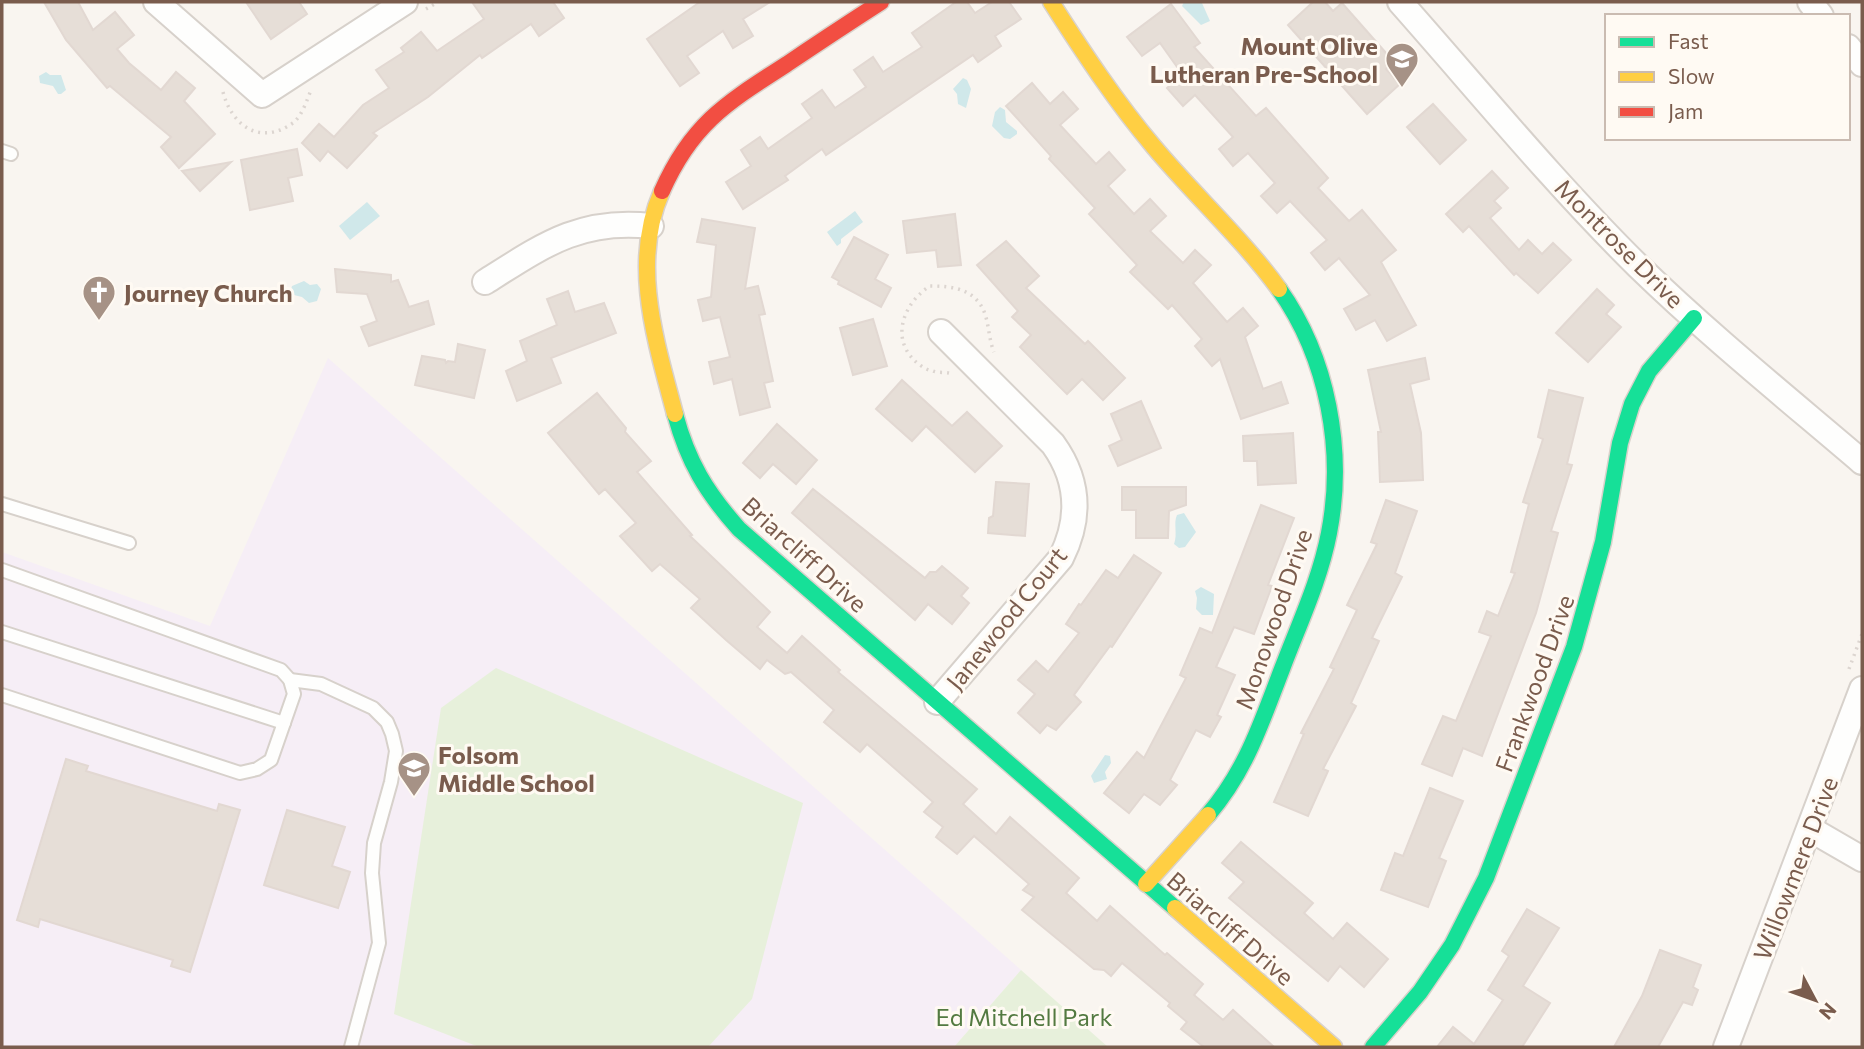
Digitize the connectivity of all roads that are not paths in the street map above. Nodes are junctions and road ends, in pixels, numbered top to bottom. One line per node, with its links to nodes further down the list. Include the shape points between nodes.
1 (156, 2): 2 (street, via 262,95)
2 (405, 2)
3 (881, 2): 8 (street, Briarcliff Drive, via 709,119 673,167)
4 (1051, 2): 24 (street, Monowood Drive, via 1110,90 1283,296 1319,370 1333,434 1334,500 1326,544 1251,749 1232,784)
5 (1400, 2): 10 (street, Montrose Drive, via 1581,207)
6 (1850, 49): 7 (street)
7 (1862, 64)
8 (651, 226): 9 (street, via 597,227 563,236); 20 (street, Briarcliff Drive, via 648,298 678,429 698,475 739,529)
9 (485, 282)
10 (1694, 318): 12 (street, Montrose Drive); 27 (street, Frankwood Drive, via 1649,372 1632,404 1620,443 1603,542 1574,647 1486,878 1452,945)
11 (941, 332): 20 (street, Janewood Court, via 1062,456 1073,484 1075,515 1068,544 1056,564)
12 (1862, 462)
13 (2, 504): 14 (lane)
14 (129, 543)
15 (2, 570): 17 (lane, via 281,670)
16 (2, 632): 21 (lane)
17 (290, 680): 21 (lane, via 294,694); 25 (lane, via 321,684 373,708 387,722 396,751 374,844 373,896 379,943)
18 (1862, 689): 22 (street, Willowmere Drive)
19 (2, 695): 21 (lane, via 240,773 271,760)
20 (937, 702): 24 (street, Briarcliff Drive)
21 (284, 723)
22 (1810, 829): 23 (street); 28 (street, Willowmere Drive)
23 (1862, 859)
24 (1146, 884): 26 (street, Briarcliff Drive)
25 (351, 1047)
26 (1334, 1047)
27 (1373, 1047)
28 (1726, 1047)

